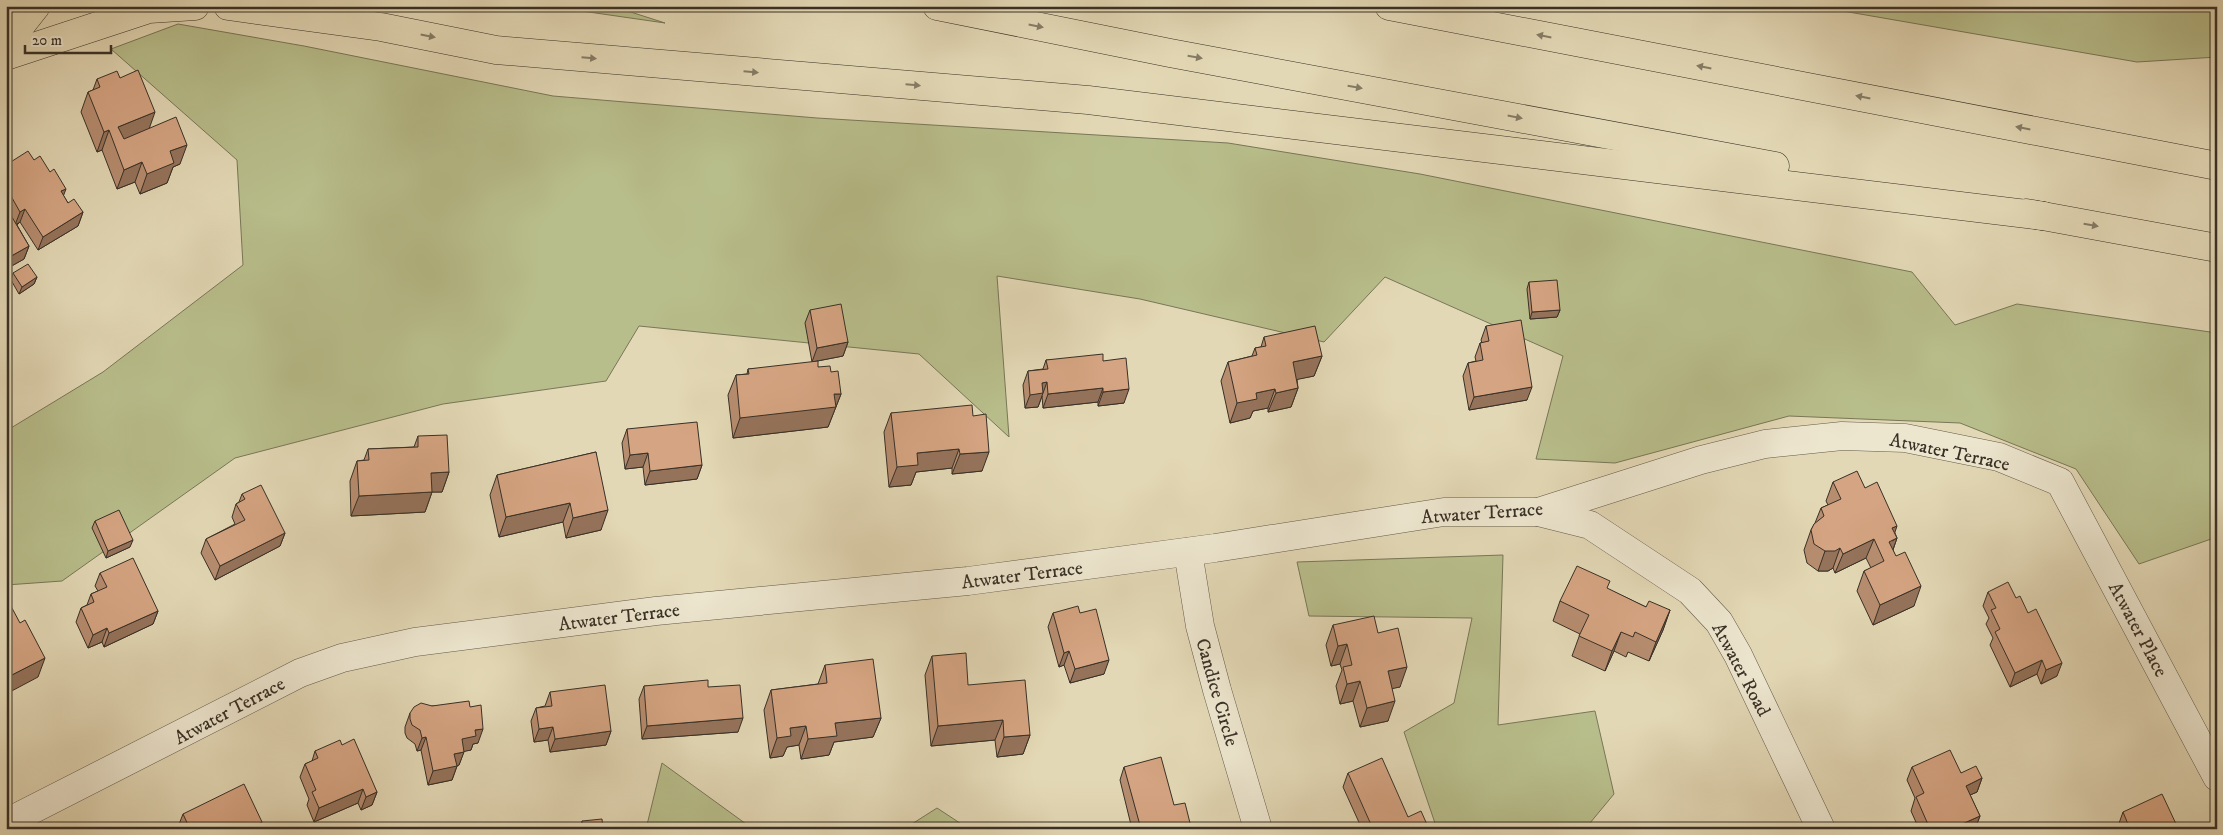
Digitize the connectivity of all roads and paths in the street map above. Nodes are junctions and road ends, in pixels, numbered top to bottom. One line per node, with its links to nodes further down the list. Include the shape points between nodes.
1 (36, 6): 8 (main road)
2 (195, 6): 9 (main road, via 149,9)
3 (228, 6): 7 (main road)
4 (321, 6): 7 (main road)
5 (937, 6): 13 (main road, one-way to 13, via 1180,55)
6 (1389, 6): 10 (main road, one-way to 6)
7 (381, 27): 13 (main road, one-way to 13, via 496,50 1088,100)
8 (6, 44)
9 (6, 56)
10 (2071, 137): 11 (main road); 12 (main road)
11 (2217, 158)
12 (2217, 166)
13 (2043, 216): 14 (main road, one-way to 14)
14 (2217, 248)
15 (2060, 482): 16 (street, Atwater Terrace, via 1989,455 1905,438 1842,436 1766,444 1700,460); 18 (street, Atwater Place)
16 (1538, 512): 17 (street, Atwater Terrace, via 1444,512); 21 (street, Atwater Road, via 1590,525 1690,591 1719,622)
17 (1188, 552): 19 (street, Atwater Terrace, via 968,581 656,611 415,642 342,658 300,673); 20 (street, Candice Circle, via 1200,626)
18 (2217, 777)
19 (6, 824)
20 (1258, 829)
21 (1821, 829)

